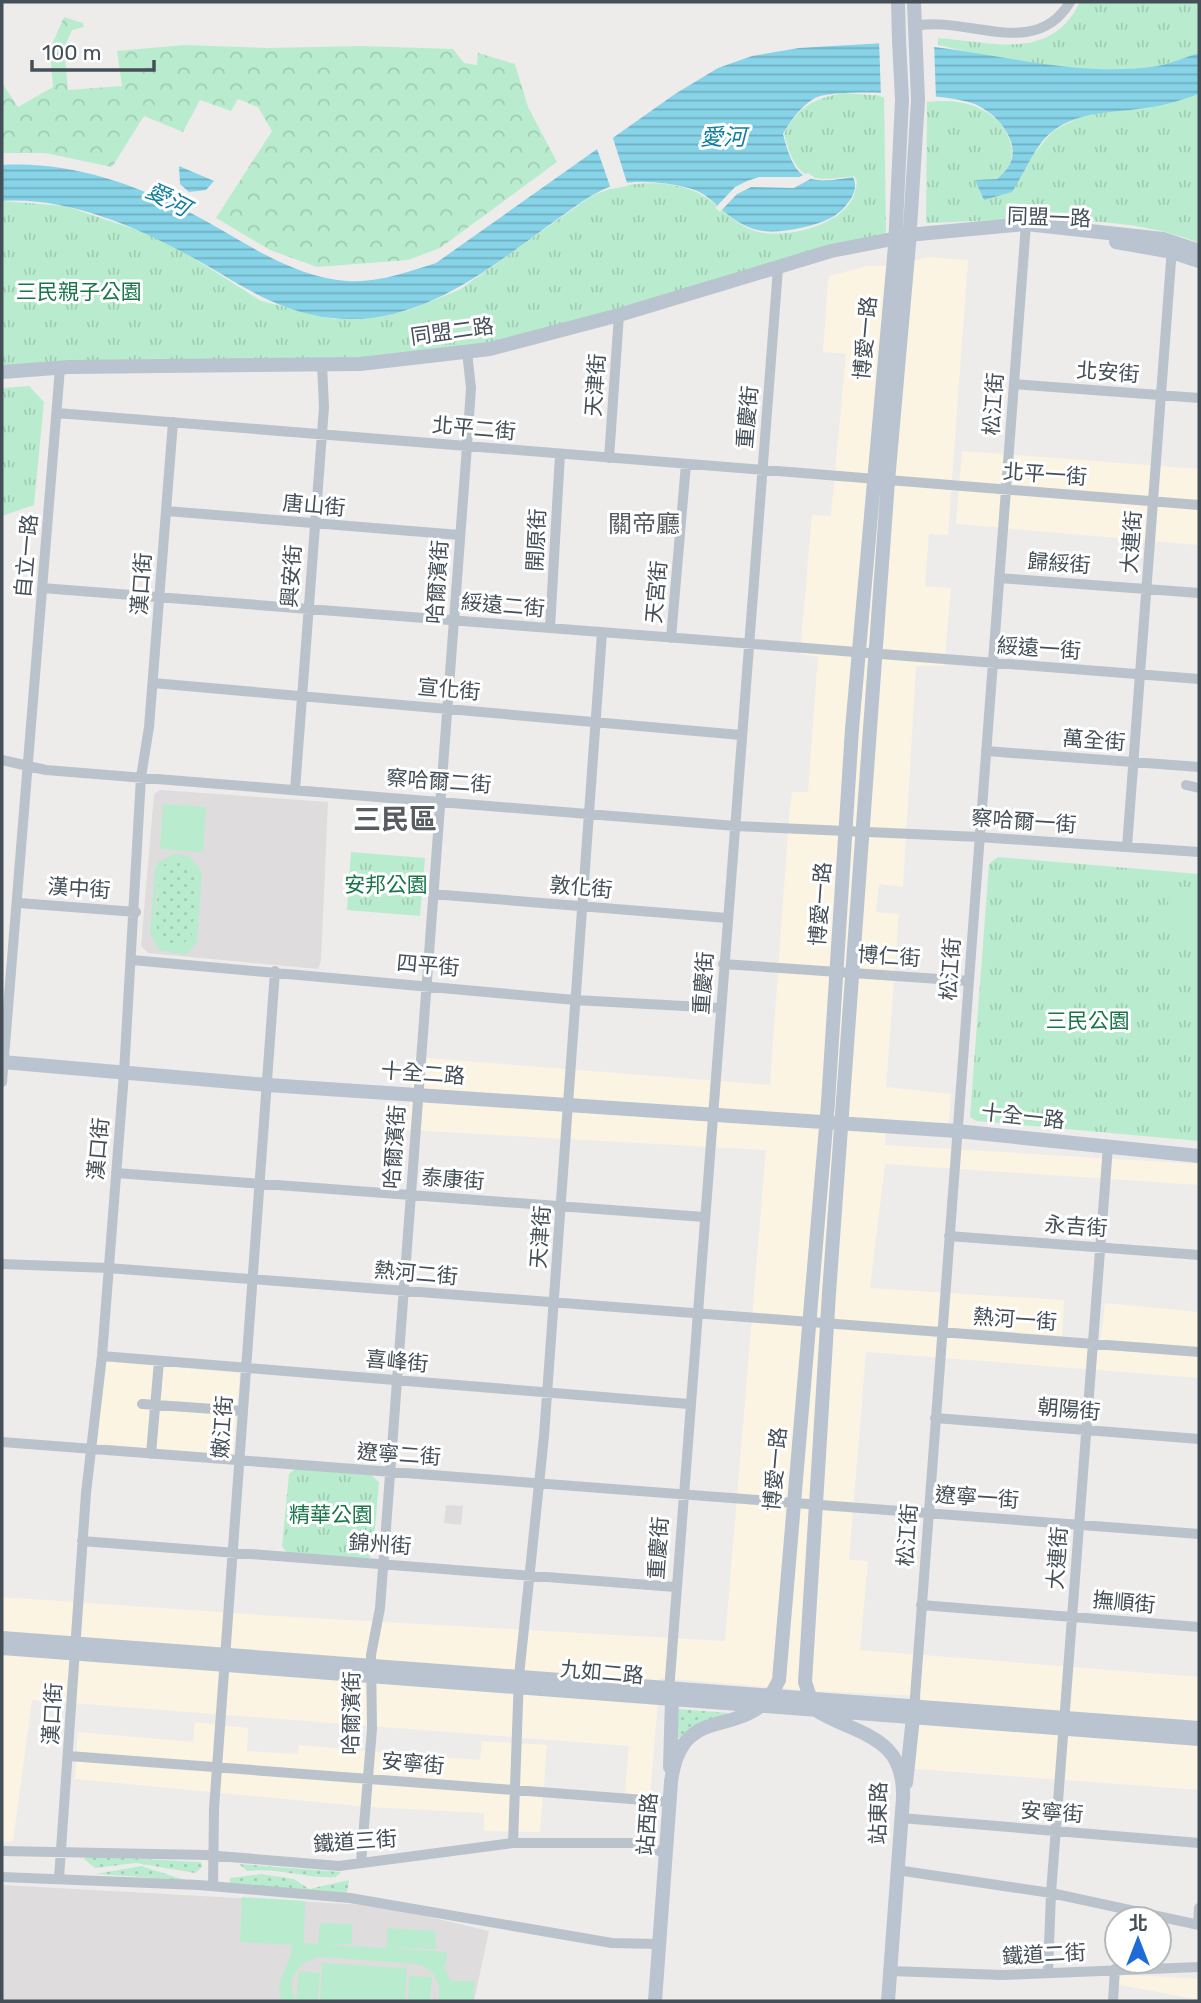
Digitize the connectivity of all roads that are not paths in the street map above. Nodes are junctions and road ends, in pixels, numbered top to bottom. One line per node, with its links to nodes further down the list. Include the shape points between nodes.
1 (898, 2): 6 (main road, 博愛一路, bridge)
2 (914, 2): 4 (main road)
3 (1070, 2): 4 (street, via 1051,24 1031,33 933,23)
4 (915, 33): 6 (main road, 博愛一路, via 918,100)
5 (1026, 229): 6 (main road, 同盟一路); 7 (main road, 同盟一路); 17 (street, 松江街)
6 (902, 240): 10 (main road, 同盟二路, via 831,251); 28 (main road, 博愛一路)
7 (1172, 246): 8 (main road, 同盟一路); 9 (main road, 同盟一路); 18 (street, 大連街)
8 (1199, 251)
9 (1199, 261)
10 (778, 273): 11 (main road, 同盟二路); 27 (street, 重慶街)
11 (619, 319): 12 (main road, 同盟二路); 25 (street, 天津街)
12 (468, 356): 13 (main road, 同盟二路); 23 (street, 哈爾濱街)
13 (322, 369): 15 (main road, 同盟二路); 22 (street, 興安街)
14 (2, 372): 15 (main road, 同盟二路)
15 (60, 372): 16 (main road, 同盟二路); 20 (street, 自立一路)
16 (2, 381)
17 (1014, 384): 18 (street, 北安街); 29 (street, 松江街)
18 (1161, 395): 19 (street, 北安街); 30 (street, 大連街)
19 (1199, 398)
20 (57, 413): 21 (street, 北平二街); 36 (street, 自立一路)
21 (173, 422): 22 (street, 北平二街); 32 (street, 漢口街)
22 (321, 434): 23 (street, 北平二街); 33 (street, 興安街)
23 (467, 446): 24 (street, 北平二街); 34 (street, 哈爾濱街)
24 (560, 454): 25 (street, 北平二街); 42 (street, 開原街)
25 (609, 458): 26 (street, 北平二街)
26 (686, 464): 27 (street, 北平二街); 44 (street, 天宮街)
27 (762, 471): 28 (street, 北平二街); 45 (street, 重慶街)
28 (881, 480): 29 (street, 北平一街); 46 (main road, 博愛一路); 47 (main road, 博愛一路)
29 (1006, 490): 30 (street, 北平一街); 35 (street, 松江街)
30 (1153, 501): 31 (street, 北平一街); 37 (street, 大連街)
31 (1199, 505)
32 (166, 511): 33 (street, 唐山街); 39 (street, 漢口街)
33 (314, 525): 34 (street, 唐山街); 40 (street, 興安街)
34 (460, 535): 41 (street, 哈爾濱街)
35 (999, 578): 37 (street, 歸綏街); 48 (street, 松江街)
36 (42, 588): 39 (street, 綏遠二街); 60 (street, 自立一路)
37 (1146, 589): 38 (street, 歸綏街); 49 (street, 大連街)
38 (1199, 593)
39 (159, 597): 40 (street, 綏遠二街); 51 (street, 漢口街)
40 (308, 609): 41 (street, 綏遠二街); 52 (street, 興安街)
41 (453, 621): 42 (street, 綏遠二街); 53 (street, 哈爾濱街)
42 (550, 628): 43 (street, 綏遠二街)
43 (602, 633): 44 (street, 綏遠二街); 54 (street, 天津街)
44 (671, 638): 45 (street, 綏遠二街)
45 (748, 645): 46 (street, 綏遠二街); 55 (street, 重慶街)
46 (859, 653): 47 (street, 綏遠二街); 68 (main road, 博愛一路)
47 (876, 655): 48 (street, 綏遠一街); 69 (main road, 博愛一路)
48 (993, 663): 49 (street, 綏遠一街); 56 (street, 松江街)
49 (1140, 674): 50 (street, 綏遠一街); 58 (street, 大連街)
50 (1199, 679)
51 (153, 683): 52 (street, 宣化街); 61 (street, 漢口街)
52 (301, 696): 53 (street, 宣化街); 64 (street, 興安街)
53 (446, 708): 54 (street, 宣化街); 65 (street, 哈爾濱街)
54 (596, 722): 55 (street, 宣化街); 66 (street, 天津街)
55 (741, 735): 67 (street, 重慶街)
56 (986, 751): 58 (street, 萬全街); 70 (street, 松江街)
57 (2, 760): 60 (street, 察哈爾二街)
58 (1133, 762): 59 (street, 萬全街); 71 (street, 大連街)
59 (1199, 767)
60 (29, 768): 61 (street, 察哈爾二街); 74 (street, 自立一路)
61 (141, 777): 64 (street, 察哈爾二街); 76 (street, 漢口街)
62 (1186, 785): 63 (street)
63 (1199, 788)
64 (295, 790): 65 (street, 察哈爾二街)
65 (438, 800): 66 (street, 察哈爾二街); 73 (street, 哈爾濱街)
66 (587, 812): 67 (street, 察哈爾二街); 75 (street, 天津街)
67 (736, 826): 68 (street, 察哈爾二街); 77 (street, 重慶街)
68 (846, 832): 69 (street, 察哈爾一街); 81 (main road, 博愛一路)
69 (863, 833): 70 (street, 察哈爾一街); 82 (main road, 博愛一路)
70 (979, 837): 71 (street, 察哈爾一街); 83 (street, 松江街)
71 (1127, 847): 72 (street, 察哈爾一街)
72 (1199, 852)
73 (432, 894): 75 (street, 敦化街); 84 (street, 哈爾濱街)
74 (19, 903): 76 (street, 漢中街); 87 (street, 自立一路)
75 (581, 906): 77 (street, 敦化街); 85 (street, 天津街)
76 (135, 912): 78 (street, 漢口街)
77 (727, 918): 79 (street, 重慶街)
78 (132, 960): 80 (street, 四平街); 88 (street, 漢口街)
79 (723, 964): 81 (street, 博仁街); 86 (street, 重慶街)
80 (275, 971): 84 (street, 四平街); 90 (street, 嫩江街)
81 (837, 972): 82 (street, 博仁街); 94 (main road, 博愛一路)
82 (855, 973): 83 (street, 博仁街); 95 (main road, 博愛一路)
83 (968, 981): 96 (street, 松江街)
84 (425, 984): 85 (street, 四平街); 91 (street, 哈爾濱街)
85 (575, 1000): 86 (street, 四平街); 92 (street, 天津街)
86 (720, 1009): 93 (street, 重慶街)
87 (3, 1062): 88 (main road, 十全二路); 89 (street, 自立一路)
88 (124, 1073): 90 (main road, 十全二路); 99 (street, 漢口街)
89 (2, 1082)
90 (268, 1085): 91 (main road, 十全二路); 100 (street, 嫩江街)
91 (417, 1094): 92 (main road, 十全二路); 101 (street, 哈爾濱街)
92 (569, 1105): 93 (main road, 十全二路); 102 (street, 天津街)
93 (711, 1116): 94 (main road, 十全二路); 103 (street, 重慶街)
94 (826, 1122): 95 (main road, 十全二路); 113 (main road, 博愛一路)
95 (841, 1123): 96 (main road, 十全一路); 114 (main road, 博愛一路)
96 (957, 1131): 97 (main road, 十全一路); 104 (street, 松江街)
97 (1108, 1146): 98 (main road, 十全一路); 105 (street, 大連街)
98 (1199, 1156)
99 (116, 1173): 100 (street, 泰康街); 108 (street, 漢口街)
100 (259, 1183): 101 (street, 泰康街); 109 (street, 嫩江街)
101 (410, 1195): 102 (street, 泰康街); 110 (street, 哈爾濱街)
102 (562, 1206): 103 (street, 泰康街); 111 (street, 天津街)
103 (704, 1217): 112 (street, 重慶街)
104 (949, 1236): 105 (street, 永吉街); 115 (street, 松江街)
105 (1100, 1247): 106 (street, 永吉街); 116 (street, 大連街)
106 (1199, 1255)
107 (2, 1264): 108 (street, 熱河二街)
108 (108, 1268): 109 (street, 熱河二街); 118 (street, 漢口街)
109 (252, 1279): 110 (street, 熱河二街); 120 (street, 嫩江街)
110 (403, 1291): 111 (street, 熱河二街); 121 (street, 哈爾濱街)
111 (554, 1303): 112 (street, 熱河二街); 122 (street, 天津街)
112 (696, 1314): 113 (street, 熱河二街); 124 (street, 重慶街)
113 (807, 1322): 114 (street, 熱河二街); 137 (main road, 博愛一路)
114 (828, 1324): 115 (street, 熱河一街); 138 (main road, 博愛一路)
115 (942, 1332): 116 (street, 熱河一街); 127 (street, 松江街)
116 (1093, 1344): 117 (street, 熱河一街); 128 (street, 大連街)
117 (1199, 1352)
118 (102, 1356): 119 (street, 喜峰街); 131 (street, 漢口街)
119 (159, 1361): 120 (street, 喜峰街); 125 (street)
120 (246, 1368): 121 (street, 喜峰街); 126 (street, 嫩江街)
121 (397, 1380): 122 (street, 喜峰街); 134 (street, 哈爾濱街)
122 (547, 1393): 124 (street, 喜峰街); 135 (street, 天津街)
123 (142, 1404): 125 (street)
124 (689, 1404): 136 (street, 重慶街)
125 (155, 1405): 126 (street); 132 (street)
126 (243, 1412): 133 (street, 嫩江街)
127 (935, 1418): 128 (street, 朝陽街); 139 (street, 松江街)
128 (1086, 1430): 129 (street, 朝陽街); 140 (street, 大連街)
129 (1199, 1439)
130 (2, 1442): 131 (street, 遼寧二街)
131 (91, 1449): 132 (street, 遼寧二街); 142 (street, 漢口街)
132 (151, 1454): 133 (street, 遼寧二街)
133 (239, 1461): 134 (street, 遼寧二街); 143 (street, 嫩江街)
134 (390, 1473): 135 (street, 遼寧二街); 144 (street, 哈爾濱街)
135 (537, 1484): 136 (street, 遼寧二街); 145 (street, 天津街)
136 (682, 1496): 137 (street, 遼寧二街); 146 (street, 重慶街)
137 (793, 1505): 138 (street, 遼寧一街); 157 (main road, 博愛一路, via 779,1680)
138 (818, 1505): 139 (street, 遼寧一街); 158 (main road, 博愛一路, via 806,1676)
139 (928, 1513): 140 (street, 遼寧一街); 147 (street, 松江街)
140 (1079, 1524): 141 (street, 遼寧一街); 148 (street, 大連街)
141 (1199, 1534)
142 (82, 1541): 143 (street, 錦州街); 152 (street, 漢口街)
143 (233, 1552): 144 (street, 錦州街); 153 (street, 嫩江街)
144 (384, 1564): 145 (street, 錦州街); 154 (street, 哈爾濱街)
145 (528, 1577): 146 (street, 錦州街); 155 (street, 天津街)
146 (675, 1587): 156 (street, 重慶街)
147 (921, 1605): 148 (street, 撫順街); 159 (street, 松江街)
148 (1072, 1617): 149 (street, 撫順街); 160 (street, 大連街)
149 (1199, 1627)
150 (2, 1638): 152 (main road, 九如二路)
151 (2, 1648): 152 (main road, 九如二路)
152 (75, 1648): 153 (main road, 九如二路); 163 (street, 漢口街)
153 (225, 1660): 154 (main road, 九如二路); 164 (street, 嫩江街)
154 (370, 1671): 155 (main road, 九如二路); 165 (street, 哈爾濱街)
155 (519, 1681): 156 (main road, 九如二路); 167 (street, 天津街)
156 (670, 1693): 157 (main road, 九如二路); 166 (main road)
157 (768, 1701): 158 (main road, 九如二路); 166 (main road, 站西路, via 748,1717 696,1732 677,1757)
158 (811, 1704): 159 (main road, 九如二路); 168 (main road, 站東路, via 841,1725 886,1746 898,1765)
159 (913, 1712): 160 (main road, 九如二路); 168 (main road)
160 (1064, 1723): 161 (main road, 九如二路); 162 (main road, 九如二路); 171 (street, 大連街)
161 (1199, 1728)
162 (1199, 1739)
163 (69, 1756): 164 (street, 安寧街); 175 (street, 漢口街)
164 (217, 1767): 165 (street, 安寧街); 177 (street, 嫩江街)
165 (368, 1779): 167 (street, 安寧街); 178 (street, 哈爾濱街)
166 (671, 1782): 169 (main road, 站西路)
167 (517, 1791): 169 (street, 安寧街); 172 (street, 天津街)
168 (903, 1798): 170 (main road, 站東路)
169 (670, 1802): 176 (main road, 站西路)
170 (901, 1818): 171 (street, 安寧街); 179 (main road, 站東路)
171 (1055, 1832): 173 (street, 安寧街); 183 (street, 大連街)
172 (513, 1843): 176 (street, 鐵道三街, via 640,1843); 178 (street, 鐵道三街)
173 (1199, 1843)
174 (2, 1851): 175 (street, 鐵道三街)
175 (60, 1852): 177 (street, 鐵道三街); 181 (street, 漢口街)
176 (666, 1854): 186 (main road, 站西路)
177 (214, 1856): 178 (street, 鐵道三街, via 339,1866); 182 (street, 嫩江街)
178 (361, 1862)
179 (897, 1870): 183 (street); 189 (main road, 站東路)
180 (2, 1877): 181 (street)
181 (59, 1878): 182 (street)
182 (213, 1886): 186 (street, via 381,1901 612,1943)
183 (1051, 1893): 185 (street); 191 (street, 大連街)
184 (1199, 1908): 185 (street)
185 (1198, 1925)
186 (659, 1944): 193 (main road, 站西路)
187 (1199, 1966): 188 (street, 鐵道二街)
188 (1173, 1967)
189 (890, 1970): 191 (street, 鐵道二街, via 980,1976); 194 (main road, 站東路)
190 (1103, 1970): 191 (street, 鐵道二街)
191 (1048, 1973)
192 (1115, 1975): 195 (street)
193 (655, 2001)
194 (888, 2001)
195 (1113, 2001)

